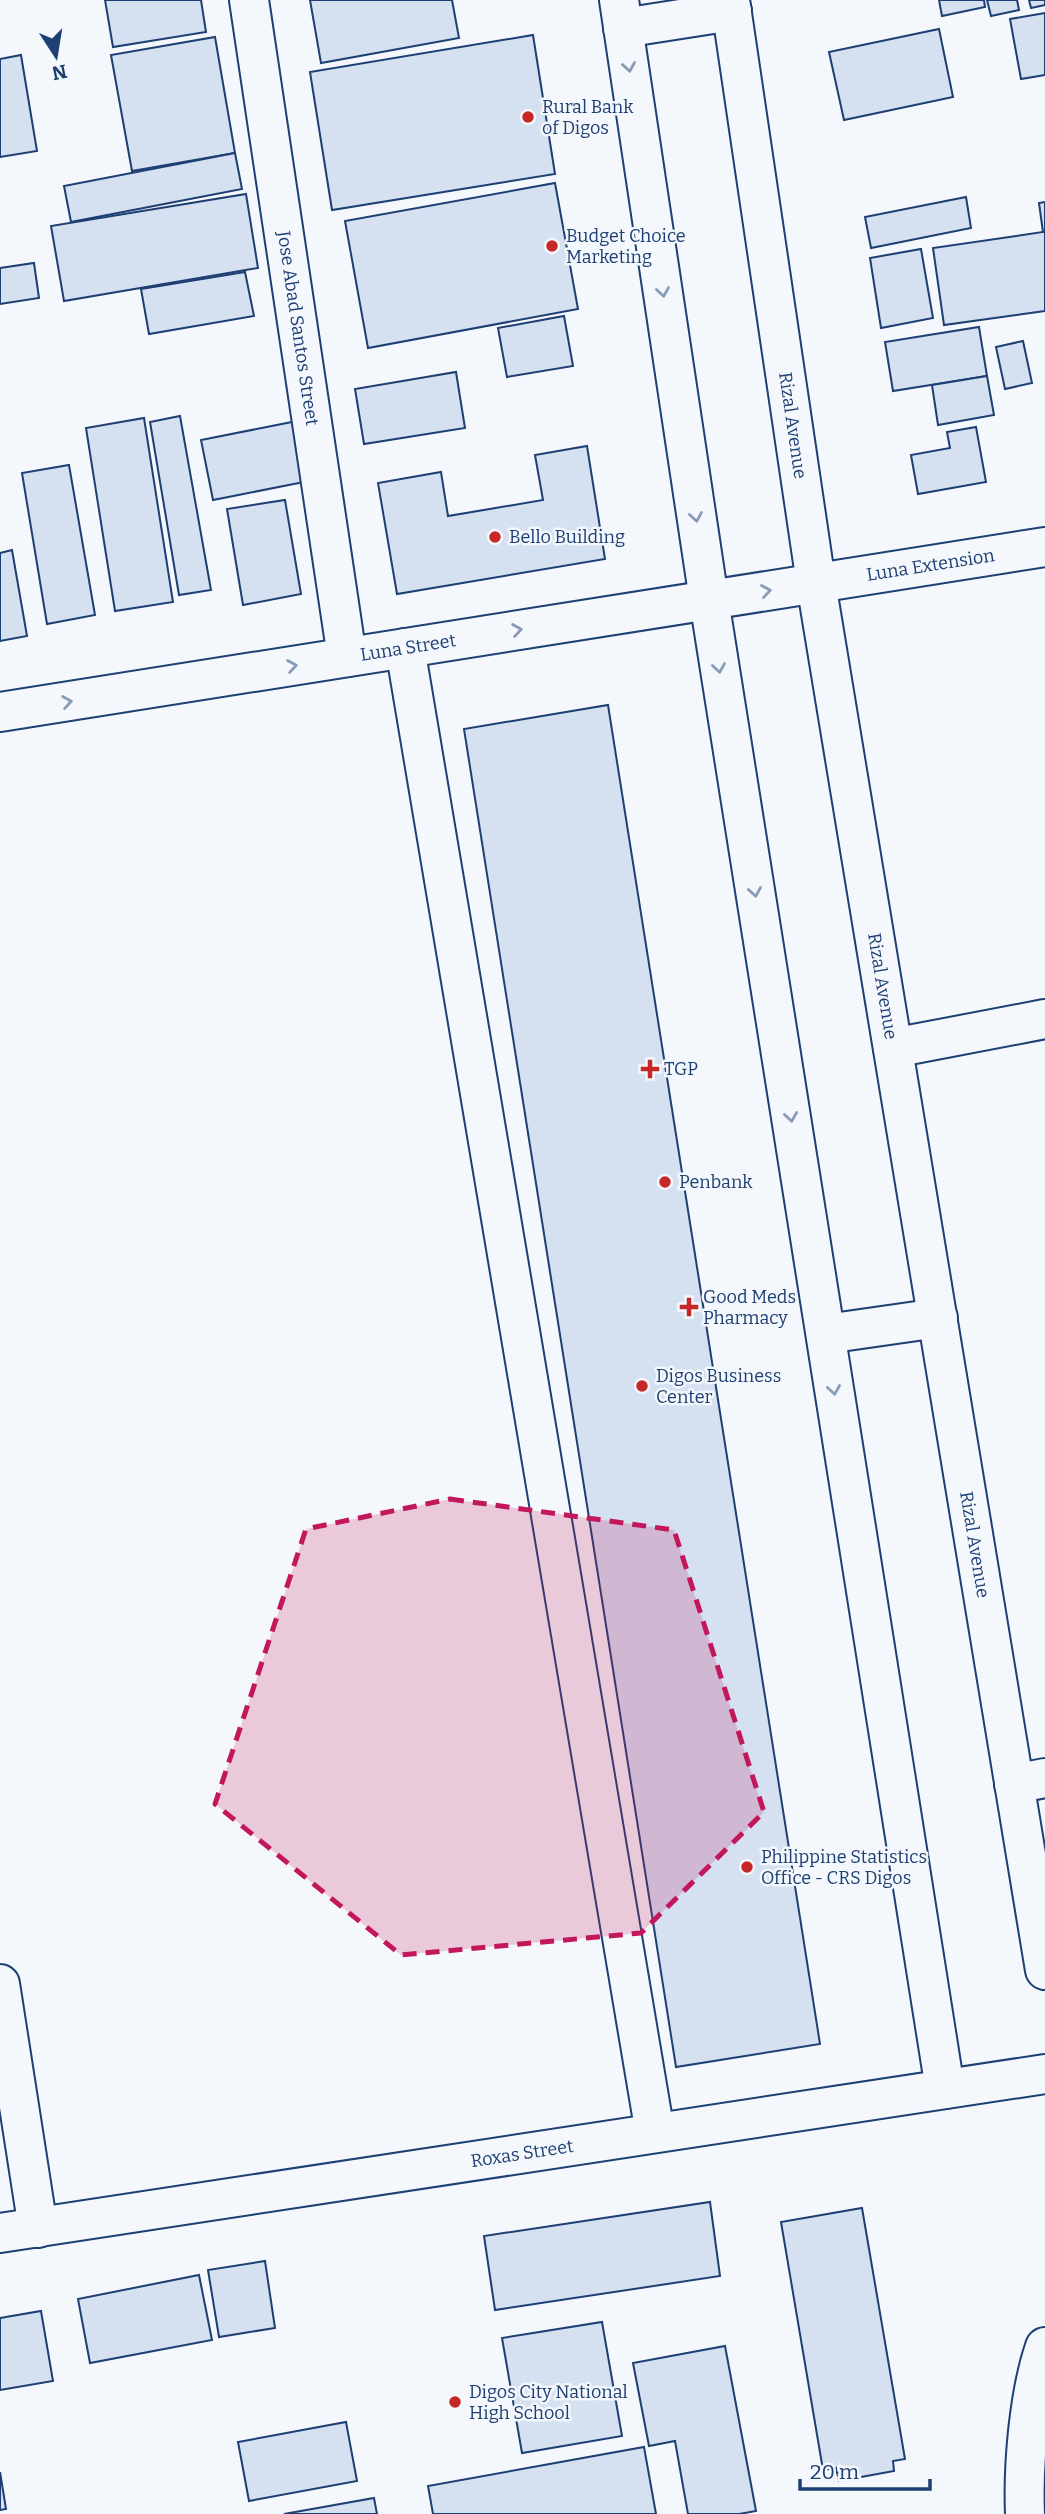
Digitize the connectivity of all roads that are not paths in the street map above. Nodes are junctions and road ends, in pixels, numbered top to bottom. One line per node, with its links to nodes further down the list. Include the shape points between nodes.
1 (249, 0): 8 (street, Jose Abad Santos Street)
2 (731, 6): 3 (street); 5 (street, Rizal Avenue)
3 (621, 14): 6 (street, one-way to 6)
4 (1045, 547): 5 (street, Luna Extension)
5 (816, 583): 6 (street, Luna Street, one-way to 5); 11 (street, Rizal Avenue)
6 (709, 600): 7 (street, Luna Street, one-way to 6); 13 (street, one-way to 13)
7 (405, 648): 8 (street, Luna Street); 20 (street)
8 (347, 657): 9 (street, Luna Street, one-way to 8)
9 (0, 712)
10 (1045, 1019): 11 (street)
11 (893, 1048): 12 (street, Rizal Avenue)
12 (938, 1318): 13 (street); 14 (street, Rizal Avenue)
13 (825, 1334): 19 (street, one-way to 19)
14 (1030, 1781): 15 (street, Rizal Avenue)
15 (1045, 1970)
16 (0, 1984): 17 (street)
17 (3, 2021): 21 (street)
18 (1045, 2074): 19 (street, Roxas Street)
19 (945, 2089): 20 (street, Roxas Street)
20 (655, 2133): 21 (street, Roxas Street)
21 (38, 2228): 22 (street, Roxas Street)
22 (0, 2233)
23 (1045, 2347): 24 (street, via 1030,2420)
24 (1025, 2514)

